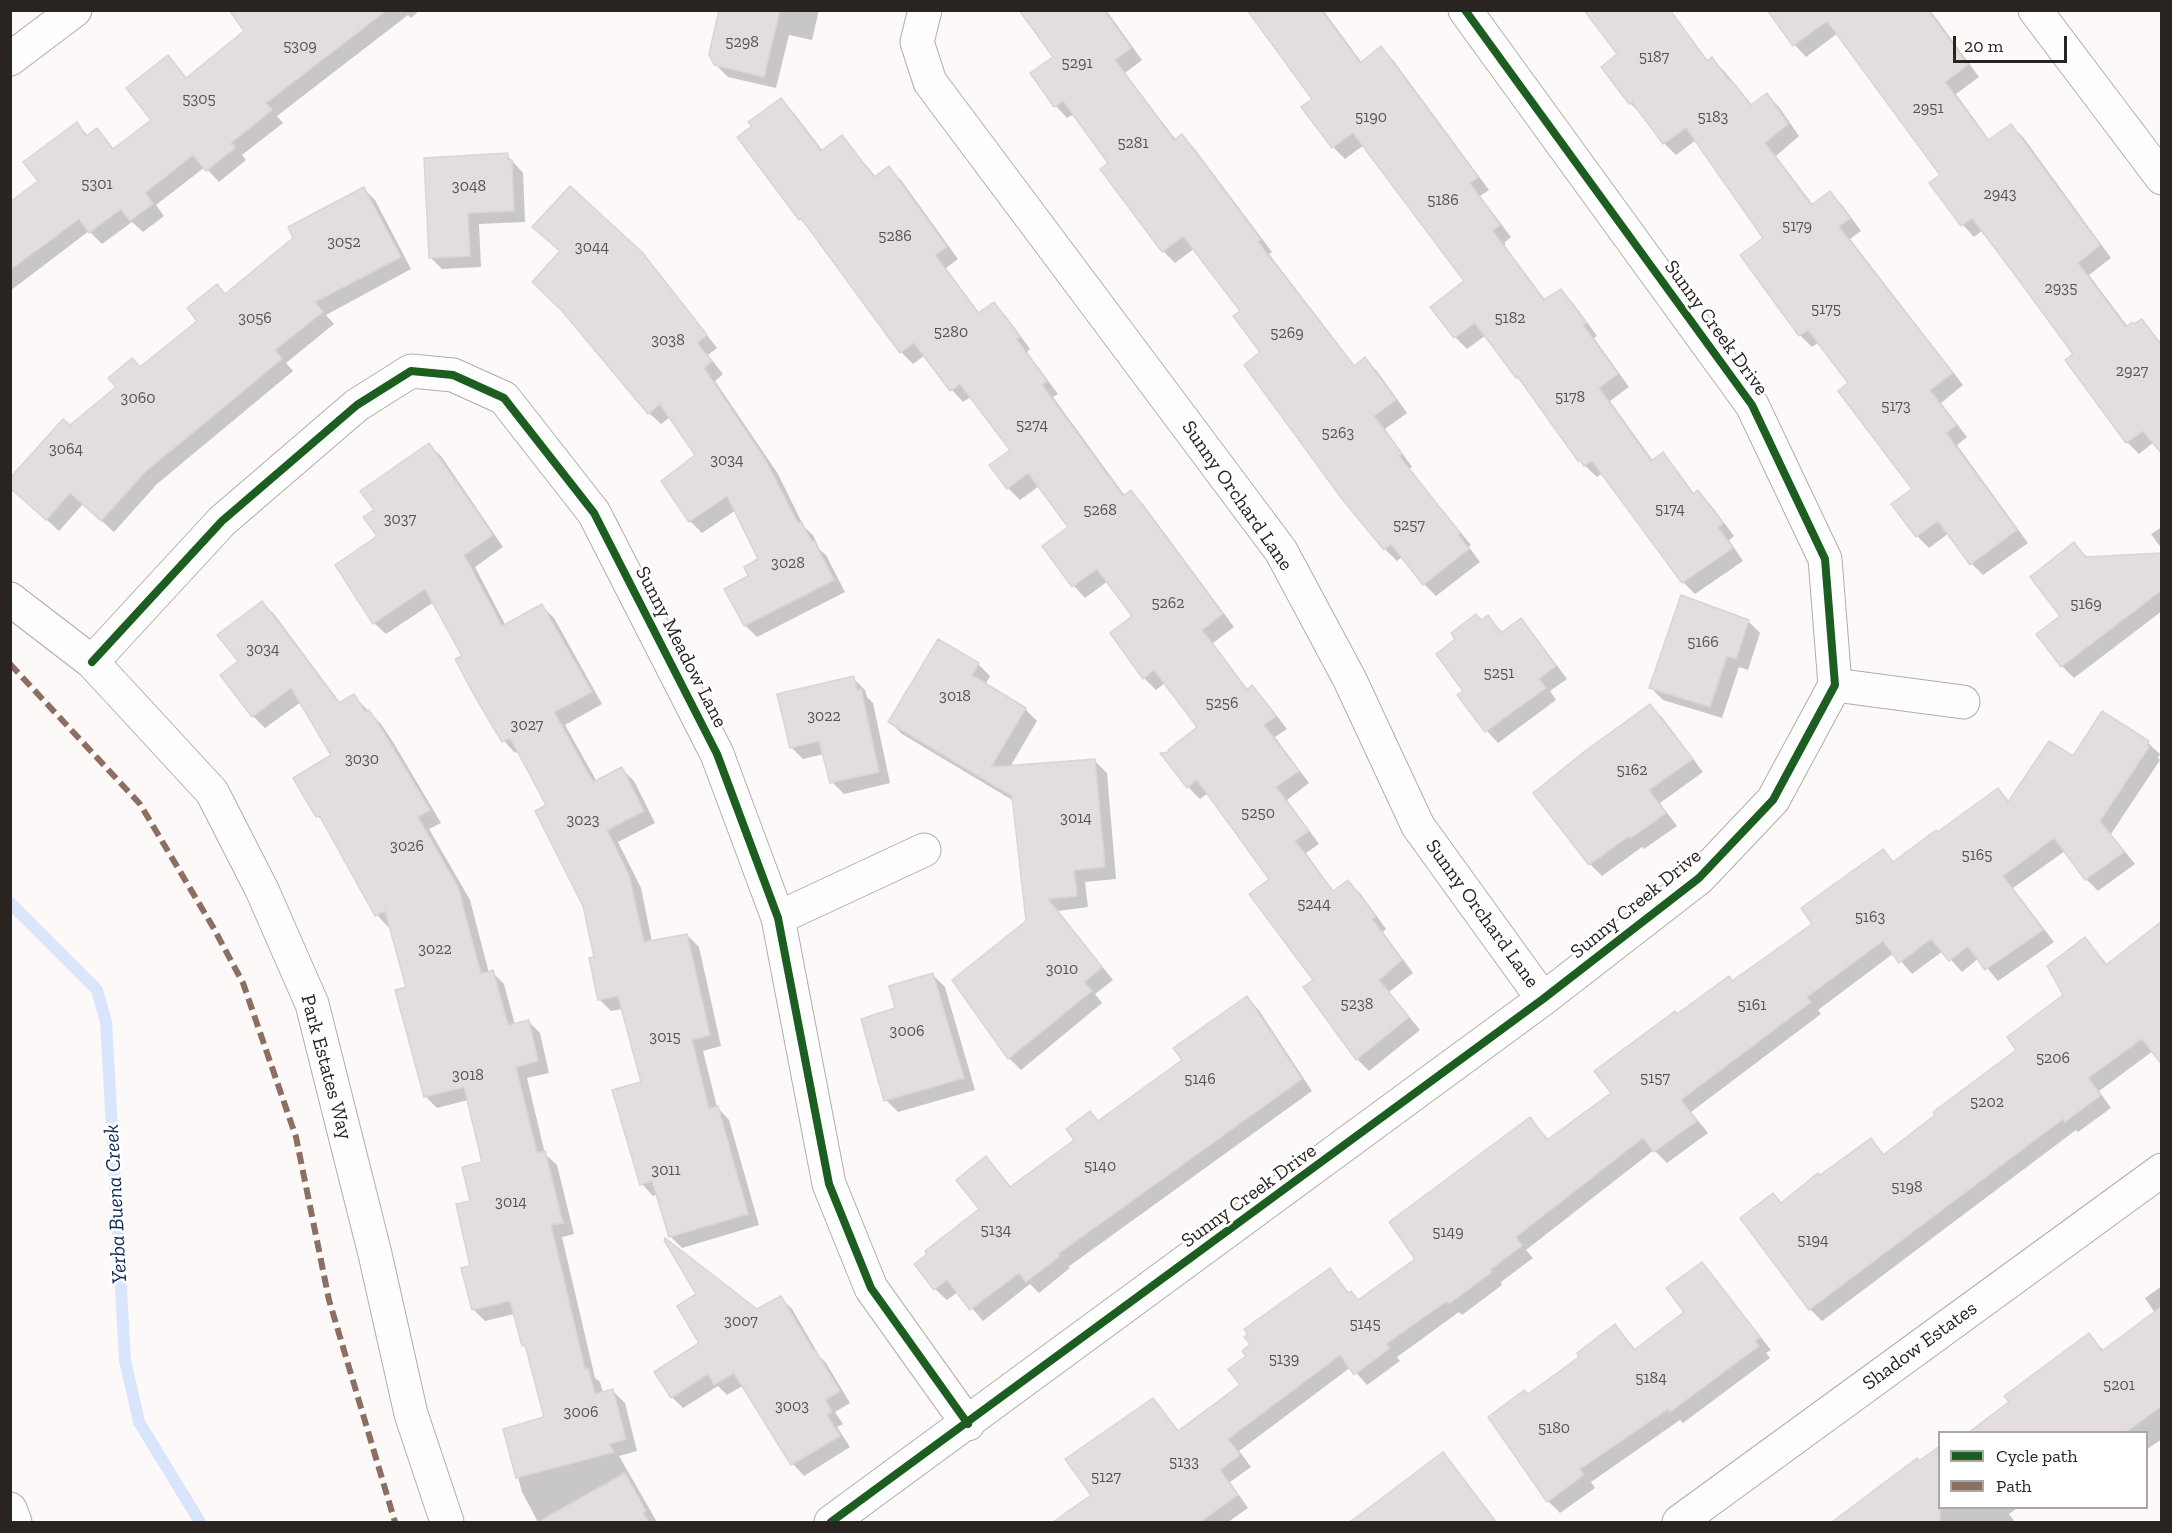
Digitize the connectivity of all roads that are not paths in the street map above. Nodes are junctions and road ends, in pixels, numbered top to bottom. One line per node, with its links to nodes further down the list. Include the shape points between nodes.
1 (75, 10): 5 (street)
2 (925, 10): 13 (street, Sunny Orchard Lane, via 917,42 930,82 1281,551 1350,680 1418,826)
3 (1465, 10): 9 (street, Sunny Creek Drive, via 1752,405 1826,559)
4 (2036, 10): 6 (street)
5 (10, 59)
6 (2162, 178)
7 (10, 599): 8 (street, Park Estates Way)
8 (92, 662): 12 (street, Sunny Meadow Lane, via 222,521 357,405 411,371 453,375 504,398 594,513 717,754); 18 (street, Park Estates Way, via 212,792 262,890 312,1004 411,1414)
9 (1835, 685): 10 (street); 13 (street, Sunny Creek Drive, via 1773,800 1700,878)
10 (1963, 702)
11 (924, 849): 12 (street)
12 (778, 918): 15 (street, Sunny Meadow Lane, via 829,1184 871,1288)
13 (1543, 999): 15 (street, Sunny Creek Drive)
14 (2162, 1170): 20 (street, Shadow Estates)
15 (968, 1424): 19 (street, Sunny Creek Drive)
16 (10, 1509): 17 (street)
17 (15, 1522)
18 (447, 1522)
19 (831, 1522)
20 (1679, 1522)

